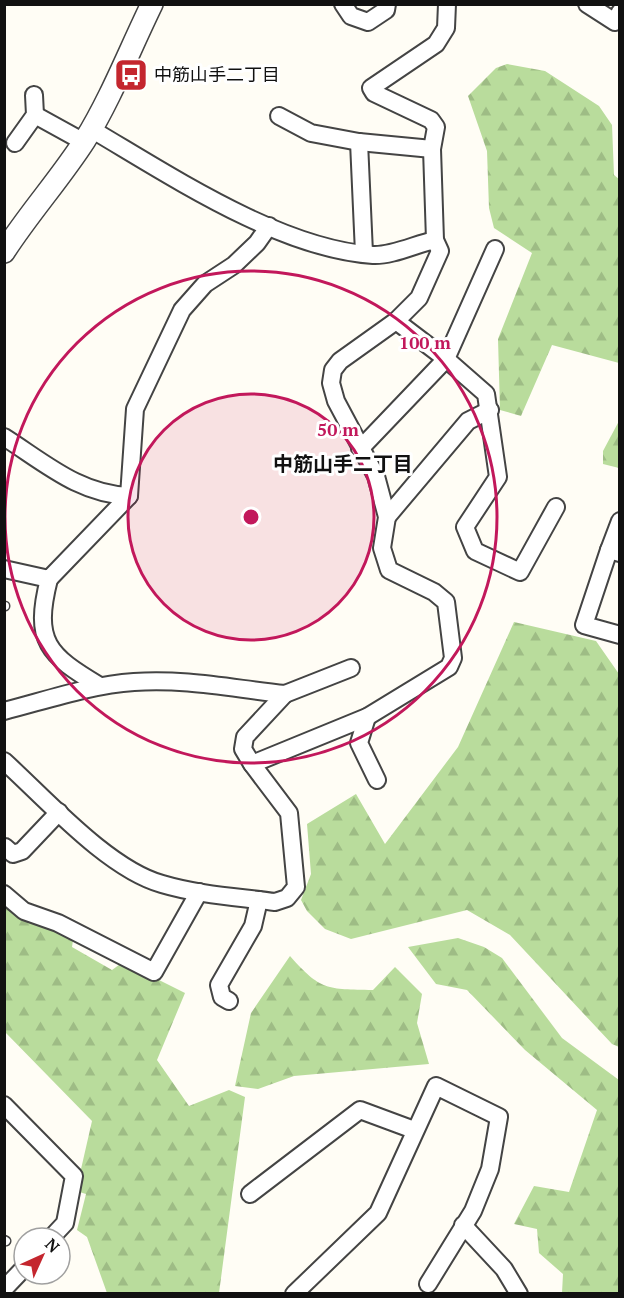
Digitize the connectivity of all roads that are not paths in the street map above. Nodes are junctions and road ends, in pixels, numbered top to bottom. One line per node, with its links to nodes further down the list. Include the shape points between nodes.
1 (152, 4): 10 (street)
2 (343, 4): 3 (street, via 351,16 368,22 386,10)
3 (387, 4)
4 (447, 4): 13 (street, via 446,28 436,44 370,88 431,120 436,127)
5 (587, 4): 6 (street, via 615,22)
6 (620, 12)
7 (34, 95): 8 (street)
8 (35, 115): 10 (street); 12 (street)
9 (279, 116): 11 (street, via 310,133)
10 (88, 136): 14 (street); 17 (street)
11 (358, 142): 13 (street); 18 (street)
12 (15, 143)
13 (432, 149): 15 (street)
14 (269, 226): 18 (street, via 300,240); 24 (street, via 242,258 205,284 182,310 135,409)
15 (435, 240): 18 (street, via 380,254); 19 (street, via 440,251 418,298)
16 (495, 249): 20 (street)
17 (4, 252)
18 (364, 253)
19 (396, 321): 20 (street); 23 (street, via 361,344 333,370 331,382 336,401)
20 (446, 359): 21 (street, via 486,394); 23 (street)
21 (490, 410): 25 (street, via 498,477 465,527 475,551 520,572); 26 (street, via 468,422)
22 (4, 437): 24 (street, via 76,483 93,491)
23 (360, 449): 26 (street, via 376,476)
24 (129, 496): 30 (street)
25 (556, 507)
26 (387, 517): 36 (street, via 382,548 388,570 446,602 453,658 442,674)
27 (620, 522): 28 (street)
28 (614, 552): 31 (street, via 584,625)
29 (4, 569): 30 (street)
30 (49, 579): 33 (street, via 43,626 50,649)
31 (620, 635)
32 (351, 668): 34 (street)
33 (100, 686): 34 (street, via 171,682); 35 (street)
34 (285, 694): 38 (street, via 245,737 243,749)
35 (4, 711)
36 (367, 717): 38 (street); 39 (street, via 359,743)
37 (4, 761): 40 (street)
38 (252, 764): 44 (street, via 289,813 296,881 287,898 275,902)
39 (377, 780)
40 (59, 812): 41 (street, via 22,851 13,854); 42 (street, via 125,866 160,884)
41 (5, 847)
42 (199, 892): 43 (street, via 154,972 58,922 24,911); 44 (street)
43 (4, 894)
44 (258, 900): 45 (street, via 253,926 219,985 222,997)
45 (229, 1001)
46 (4, 1105): 50 (street, via 74,1176)
47 (414, 1130): 48 (street, via 360,1110); 49 (street, via 436,1086 499,1116 490,1169); 52 (street, via 378,1212)
48 (250, 1194)
49 (464, 1225): 51 (street); 53 (street, via 504,1269)
50 (62, 1226)
51 (429, 1290)
52 (294, 1293)
53 (519, 1293)

